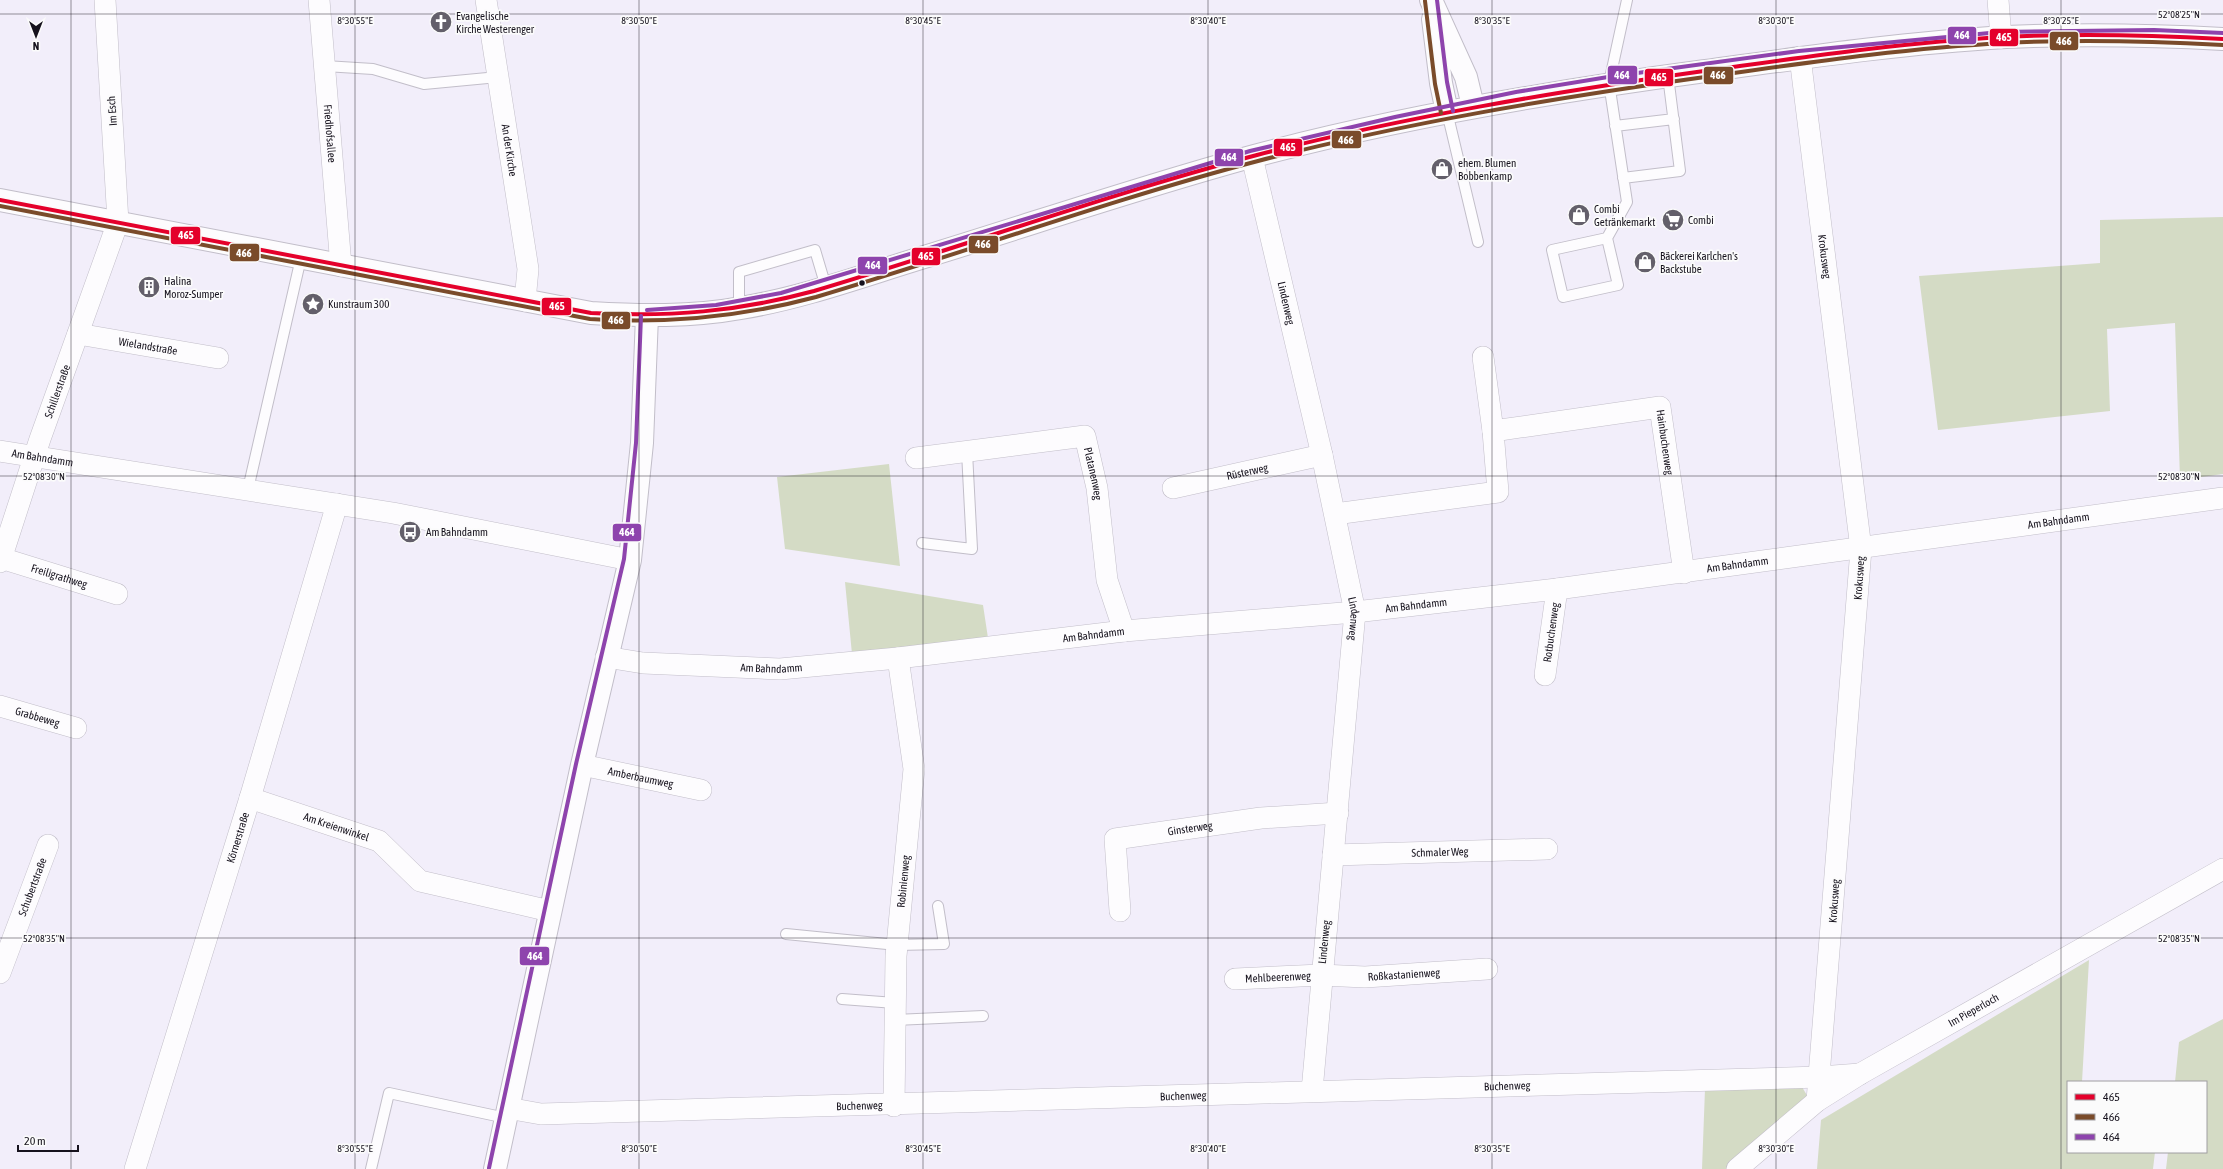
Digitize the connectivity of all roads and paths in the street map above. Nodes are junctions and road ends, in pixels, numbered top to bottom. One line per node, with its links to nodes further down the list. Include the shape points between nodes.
1 (105, 0): 21 (street, Im Esch)
2 (319, 0): 10 (street, Friedhofsallee)
3 (486, 0): 11 (street, An der Kirche)
4 (1431, 0): 14 (street, via 1466,77); 15 (street)
5 (1627, 0): 13 (lane)
6 (1998, 0): 7 (street)
7 (2001, 38): 8 (street, via 2154,36); 9 (street)
8 (2223, 39)
9 (1800, 57): 12 (street); 45 (street, Krokusweg)
10 (324, 66): 11 (lane, via 373,69 424,84); 25 (street, Friedhofsallee)
11 (498, 76): 27 (street, An der Kirche, via 528,269)
12 (1668, 76): 13 (street); 16 (lane)
13 (1609, 83): 14 (street); 17 (lane)
14 (1473, 106): 15 (street)
15 (1447, 112): 18 (street); 23 (lane)
16 (1674, 119): 17 (lane); 19 (lane, via 1680,171)
17 (1615, 126): 19 (lane)
18 (1252, 157): 26 (street); 37 (street, Lindenweg)
19 (1623, 178): 22 (lane, via 1627,202)
20 (0, 200): 21 (street)
21 (118, 222): 24 (street); 30 (street, Schillerstraße)
22 (1607, 238): 22 (lane, via 1552,250 1564,297 1618,285)
23 (1478, 242)
24 (301, 258): 25 (street); 40 (lane)
25 (341, 266): 27 (street)
26 (826, 287): 28 (street); 28 (lane, via 815,250 739,272)
27 (525, 301): 29 (street, via 591,313)
28 (739, 308): 29 (street)
29 (647, 316): 47 (street, via 642,444)
30 (78, 334): 32 (street, Wielandstraße); 36 (street, Schillerstraße)
31 (1483, 357): 33 (street)
32 (218, 358)
33 (1493, 431): 43 (street, via 1498,492); 48 (street, Hainbuchenweg, via 1660,407)
34 (0, 451): 36 (street, Am Bahndamm)
35 (967, 452): 38 (street, Platanenweg); 44 (lane, via 972,549); 52 (street, Platanenweg, via 1085,436 1097,488 1107,580)
36 (35, 455): 40 (street, Am Bahndamm); 46 (street, Schillerstraße)
37 (1322, 455): 39 (street, Rüsterweg); 43 (street, Lindenweg)
38 (916, 458)
39 (1173, 488)
40 (248, 489): 42 (street, Am Bahndamm)
41 (2223, 498): 45 (street, Am Bahndamm)
42 (337, 504): 47 (street, Am Bahndamm); 60 (street, Körnerstraße)
43 (1335, 514): 51 (street, Lindenweg)
44 (922, 543)
45 (1861, 549): 48 (street, Am Bahndamm); 79 (street, Krokusweg)
46 (1, 560): 50 (street, Freiligrathweg)
47 (630, 560): 53 (street)
48 (1684, 573): 49 (street, Am Bahndamm)
49 (1556, 589): 51 (street, Am Bahndamm); 55 (street, Rotbuchenweg)
50 (117, 594)
51 (1355, 612): 52 (street, Am Bahndamm); 61 (street, Lindenweg)
52 (1124, 631): 54 (street, Am Bahndamm)
53 (606, 657): 54 (street, Am Bahndamm, via 643,663 780,669); 58 (street)
54 (898, 658): 70 (street, Robinienweg, via 914,769)
55 (1545, 675)
56 (0, 706): 57 (street, Grabbeweg)
57 (76, 728)
58 (582, 766): 59 (street, Amberbaumweg); 67 (street)
59 (700, 790)
60 (250, 798): 67 (street, Am Kreienwinkel, via 379,841 420,881); 84 (street, Körnerstraße)
61 (1338, 813): 64 (street, Lindenweg); 68 (street, Ginsterweg, via 1261,818 1115,839)
62 (48, 845): 72 (street, Schubertstraße)
63 (1547, 849): 64 (street, Schmaler Weg)
64 (1333, 855): 73 (street, Lindenweg)
65 (2223, 869): 78 (street, Im Pieperloch)
66 (938, 906): 70 (lane, via 944,944)
67 (550, 910): 83 (street)
68 (1120, 910)
69 (786, 934): 70 (lane)
70 (897, 946): 76 (street, Robinienweg)
71 (1487, 969): 73 (street, Roßkastanienweg, via 1364,977)
72 (0, 973)
73 (1321, 975): 74 (street, Mehlbeerenweg); 80 (street, Lindenweg)
74 (1235, 979)
75 (842, 999): 76 (lane)
76 (895, 1011): 77 (lane); 82 (street, Robinienweg)
77 (983, 1016)
78 (1860, 1074): 79 (street, Buchenweg); 81 (street, Im Pieperloch)
79 (1820, 1077): 80 (street, Buchenweg); 81 (street, Krokusweg)
80 (1312, 1090): 82 (street, Buchenweg)
81 (1817, 1102): 87 (street, Im Pieperloch)
82 (894, 1106): 83 (street, Buchenweg)
83 (507, 1113): 85 (lane, via 389,1092); 86 (street)
84 (135, 1169)
85 (371, 1169)
86 (495, 1169)
87 (1737, 1169)

